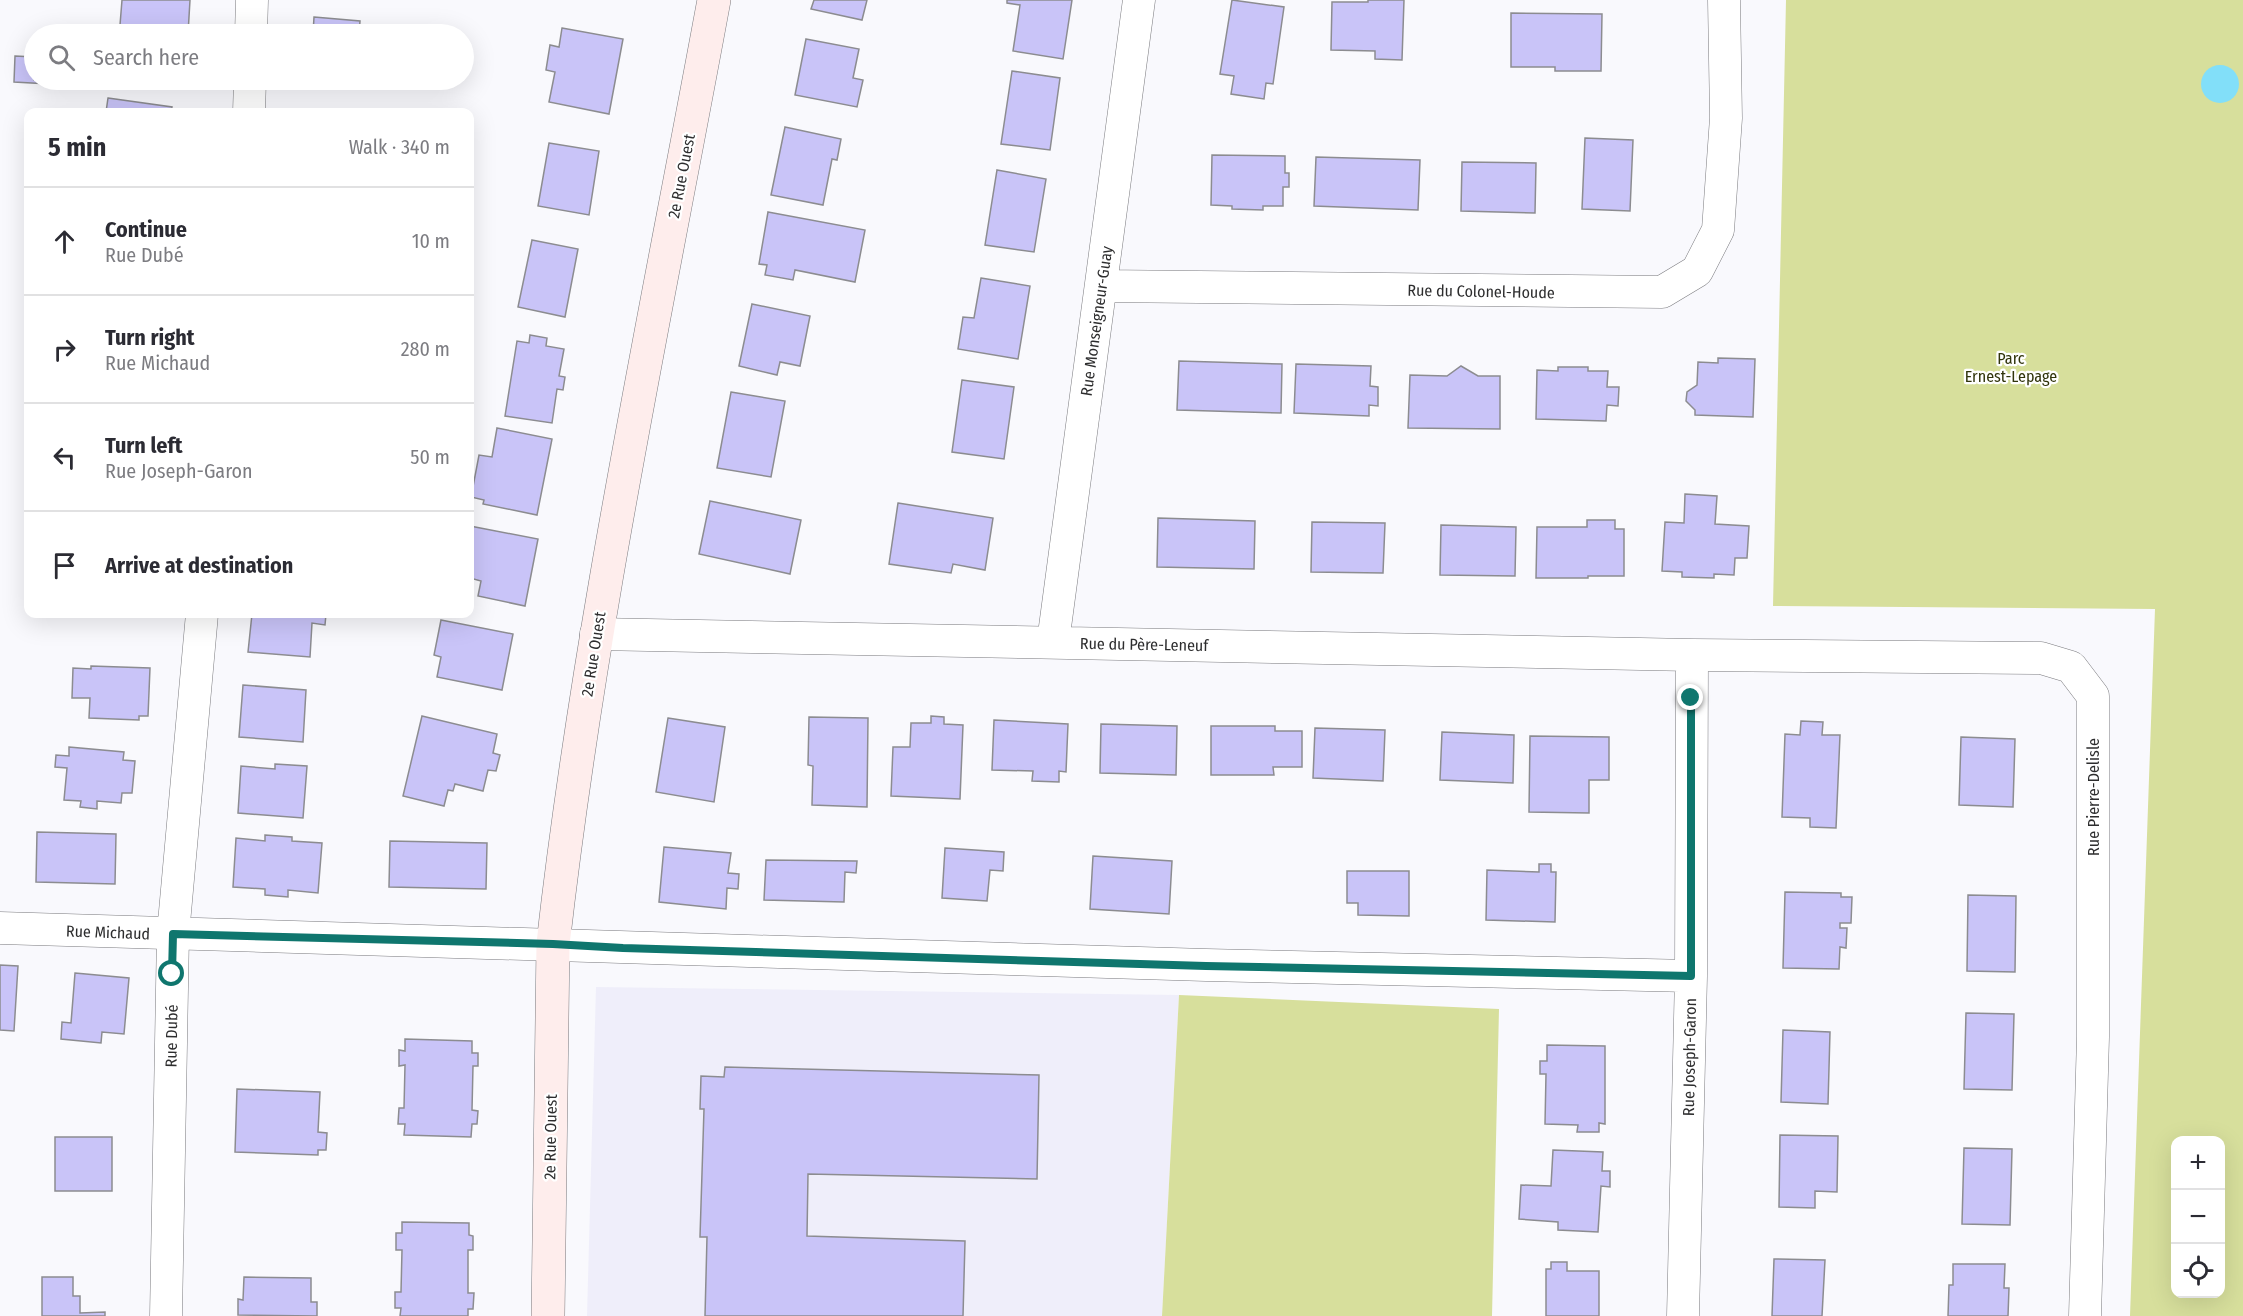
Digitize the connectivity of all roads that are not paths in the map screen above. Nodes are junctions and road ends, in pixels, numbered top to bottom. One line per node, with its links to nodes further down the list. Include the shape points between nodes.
1 (252, 0): 5 (street)
2 (714, 0): 10 (street, 2e Rue Ouest)
3 (1140, 0): 8 (street, Rue Monseigneur-Guay)
4 (1724, 0): 8 (street, Rue du Colonel-Houde, via 1726,118 1718,230 1697,271 1662,292)
5 (251, 24)
6 (250, 90): 7 (street)
7 (249, 108)
8 (1101, 286): 11 (street, Rue Monseigneur-Guay)
9 (202, 618): 14 (street, Rue Dubé)
10 (596, 634): 11 (street, Rue du Père-Leneuf); 15 (street, 2e Rue Ouest)
11 (1053, 642): 12 (street, Rue du Père-Leneuf)
12 (1692, 655): 16 (street, Rue Joseph-Garon); 20 (street, Rue Pierre-Delisle, via 2041,658 2071,667 2092,696 2093,1037)
13 (0, 928): 14 (street, Rue Michaud)
14 (173, 934): 15 (street, Rue Michaud); 17 (street, Rue Dubé)
15 (553, 944): 16 (street, Rue Michaud, via 1206,966); 18 (street, 2e Rue Ouest)
16 (1691, 976): 19 (street, Rue Joseph-Garon)
17 (166, 1316)
18 (548, 1316)
19 (1683, 1316)
20 (2085, 1316)

